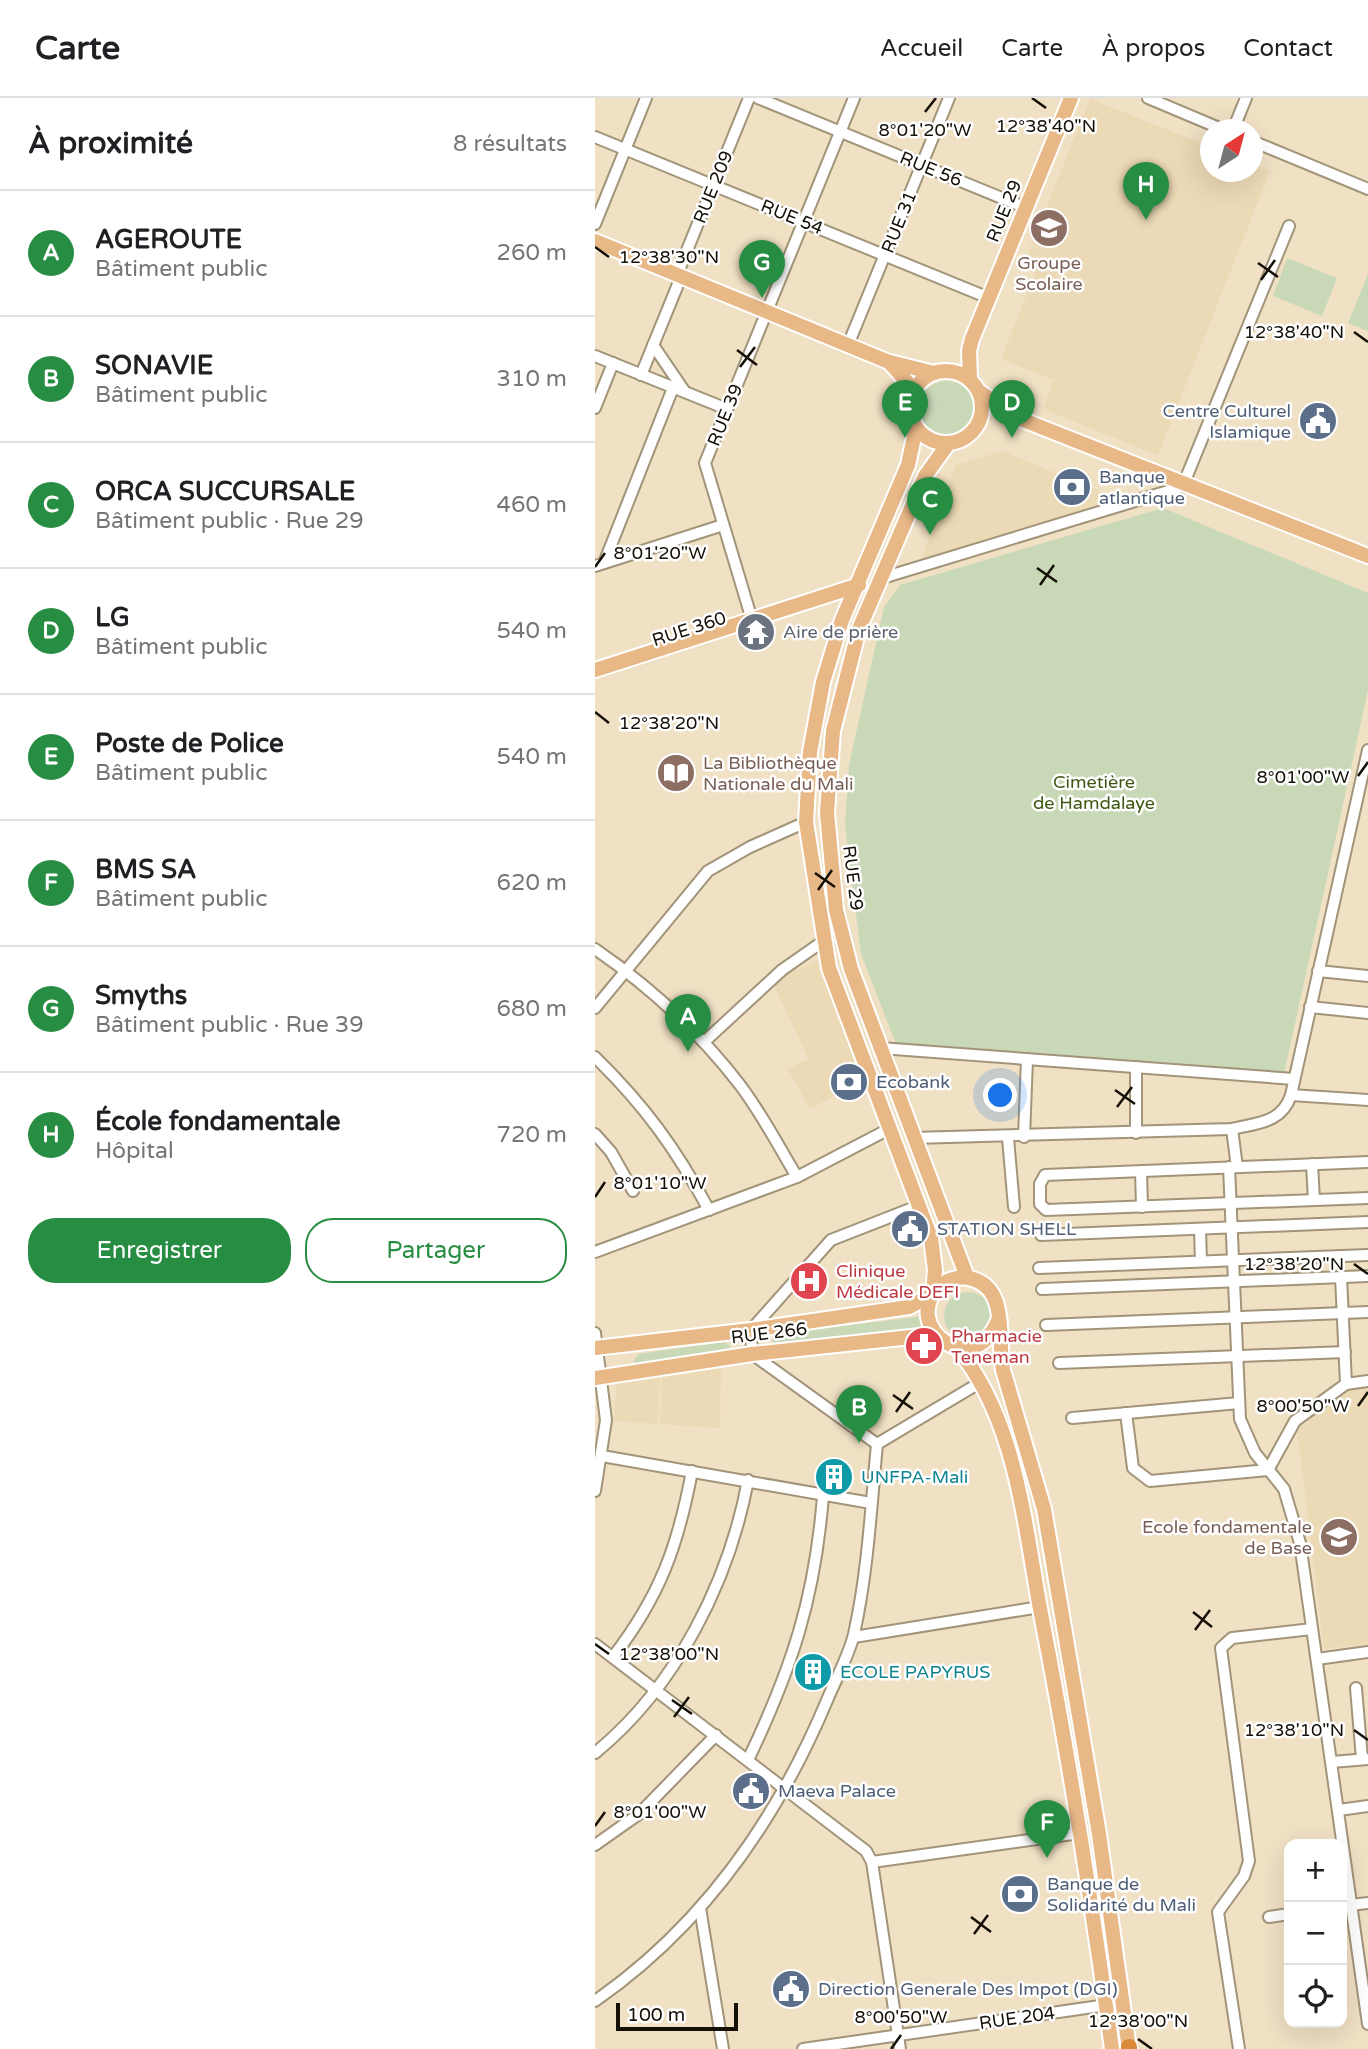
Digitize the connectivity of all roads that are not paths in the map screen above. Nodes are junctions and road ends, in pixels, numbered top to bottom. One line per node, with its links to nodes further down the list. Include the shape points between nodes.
1 (646, 98): 14 (street)
2 (749, 98): 17 (street, RUE 209)
3 (758, 98): 11 (street, RUE 56)
4 (854, 98): 11 (street, RUE 39)
5 (949, 98): 15 (street, RUE 31)
6 (1071, 98): 19 (main road, RUE 29)
7 (1147, 98): 10 (street)
8 (1246, 98): 9 (street)
9 (1237, 119)
10 (1200, 120)
11 (840, 132): 15 (street, RUE 56); 20 (street, RUE 39)
12 (595, 136): 14 (street, RUE 54)
13 (1263, 145): 18 (street)
14 (625, 149): 17 (street, RUE 54); 21 (street)
15 (922, 165): 19 (street, RUE 56); 24 (street, RUE 31)
16 (1368, 174): 18 (street)
17 (714, 185): 20 (street, RUE 54); 25 (street, RUE 209)
18 (1365, 187)
19 (1026, 208): 26 (main road, RUE 29)
20 (803, 222): 24 (street, RUE 54); 27 (street, RUE 39)
21 (595, 224)
22 (1289, 226): 47 (street)
23 (595, 241): 25 (main road)
24 (885, 256): 26 (street, RUE 54); 30 (street, RUE 31)
25 (679, 276): 27 (main road); 29 (street, RUE 209)
26 (989, 298): 28 (main road, RUE 29)
27 (767, 312): 30 (main road); 42 (street, RUE 39)
28 (972, 339): 34 (main road, RUE 29, via 955,361); 36 (main road, RUE 29)
29 (653, 345): 35 (street, RUE 209); 39 (street)
30 (848, 345): 32 (main road)
31 (595, 356): 33 (street)
32 (889, 362): 34 (main road); 40 (main road, via 908,383)
33 (613, 363): 35 (street); 41 (street)
34 (938, 372): 36 (main road, via 957,372); 40 (main road, via 918,384)
35 (641, 375): 37 (street)
36 (970, 379): 38 (main road)
37 (673, 388): 39 (street); 50 (street)
38 (980, 392): 43 (main road); 45 (main road, via 983,404)
39 (685, 393): 42 (street)
40 (910, 402): 44 (main road)
41 (595, 408)
42 (727, 409): 48 (street, RUE 39, via 705,463)
43 (1018, 418): 45 (main road, via 1000,418); 47 (main road)
44 (913, 423): 46 (main road, via 927,439); 52 (main road, via 908,465)
45 (977, 428): 46 (main road, via 965,439)
46 (948, 444): 51 (main road, RUE 29, via 925,476)
47 (1186, 484): 49 (main road); 51 (street)
48 (723, 525): 50 (street); 53 (street, RUE 39)
49 (1368, 556)
50 (599, 564)
51 (878, 582): 52 (main road, RUE 360); 68 (main road, RUE 29, via 859,629 833,731 827,813 836,910 851,969)
52 (854, 591): 53 (main road); 55 (main road, RUE 360); 58 (main road, via 823,682 810,752)
53 (752, 620): 54 (main road)
54 (595, 670)
55 (595, 679)
56 (1368, 750): 57 (street)
57 (1365, 780): 62 (street)
58 (806, 822): 59 (main road); 61 (street, via 708,870)
59 (823, 942): 67 (street, via 782,970); 75 (main road)
60 (595, 948): 61 (street)
61 (624, 969): 65 (street); 67 (street)
62 (1318, 971): 63 (street); 64 (street)
63 (1368, 976)
64 (1310, 1007): 66 (street); 72 (street)
65 (595, 1008)
66 (1368, 1013)
67 (705, 1042): 86 (street, via 742,1088)
68 (880, 1048): 70 (street); 80 (main road, RUE 29)
69 (595, 1057): 95 (street, via 624,1085 677,1152)
70 (1027, 1059): 71 (street); 79 (street)
71 (1136, 1067): 72 (street); 78 (street)
72 (1294, 1079): 73 (street)
73 (1291, 1095): 74 (street); 76 (street, via 1278,1117)
74 (1368, 1100)
75 (889, 1129): 86 (street); 92 (main road)
76 (1232, 1129): 78 (street); 84 (street)
77 (595, 1133): 87 (street)
78 (1136, 1133): 79 (street)
79 (1024, 1137): 81 (street)
80 (913, 1138): 81 (street); 106 (main road, RUE 29)
81 (1008, 1138): 93 (street)
82 (1368, 1162): 83 (street)
83 (1312, 1164): 84 (street); 89 (street)
84 (1233, 1167): 85 (street); 90 (street)
85 (1141, 1171): 94 (street); 94 (street, via 1045,1175 1039,1204 1046,1210)
86 (797, 1177): 95 (street)
87 (633, 1191)
88 (1368, 1198): 89 (street)
89 (1314, 1200): 90 (street)
90 (1230, 1203): 91 (street); 97 (street)
91 (1193, 1205): 94 (street); 98 (street)
92 (918, 1206): 110 (main road, via 930,1238); 116 (street, via 831,1241)
93 (1014, 1207)
94 (1142, 1207)
95 (709, 1210): 100 (street)
96 (1368, 1222): 97 (street)
97 (1231, 1227): 98 (street); 102 (street)
98 (1197, 1229): 99 (street); 103 (street)
99 (1041, 1235)
100 (595, 1252)
101 (1368, 1255): 102 (street)
102 (1233, 1260): 103 (street); 108 (street)
103 (1201, 1261): 104 (street)
104 (1038, 1268)
105 (1368, 1276): 107 (street)
106 (967, 1277): 110 (main road, via 947,1281); 114 (main road, via 992,1291)
107 (1341, 1277): 108 (street); 112 (street)
108 (1234, 1281): 109 (street); 113 (street)
109 (1042, 1289)
110 (933, 1294): 116 (main road, RUE 266, via 909,1307); 118 (main road, via 929,1322)
111 (1368, 1312): 112 (street)
112 (1343, 1313): 113 (street); 119 (street)
113 (1235, 1317): 115 (street); 121 (street)
114 (999, 1318): 118 (main road, via 985,1342 972,1348); 171 (main road, via 1003,1370 1044,1508 1099,1834)
115 (1046, 1325)
116 (751, 1330): 117 (main road, RUE 266); 120 (street)
117 (596, 1343): 123 (street)
118 (952, 1346): 120 (main road, RUE 266, via 921,1336); 125 (main road)
119 (1345, 1352): 121 (street); 126 (street)
120 (752, 1354): 123 (main road, RUE 266); 130 (street)
121 (1237, 1356): 122 (street); 127 (street)
122 (1059, 1363)
123 (599, 1377): 131 (street, via 606,1420)
124 (1368, 1381): 126 (street)
125 (981, 1382): 130 (street); 138 (main road, via 1007,1442)
126 (1346, 1384): 132 (street, via 1295,1421)
127 (1239, 1403): 128 (street); 132 (street, via 1245,1434)
128 (1126, 1413): 129 (street); 132 (street, via 1133,1468 1150,1481)
129 (1072, 1418)
130 (877, 1444): 137 (street)
131 (602, 1456): 133 (street); 135 (street)
132 (1268, 1470): 139 (street, via 1284,1489 1293,1514)
133 (692, 1471): 134 (street); 143 (street, via 684,1516 657,1592)
134 (748, 1480): 136 (street); 146 (street, via 727,1561 703,1616)
135 (595, 1491)
136 (823, 1496): 137 (street); 150 (street, via 803,1628)
137 (871, 1503): 140 (street)
138 (1040, 1608): 140 (street); 155 (main road)
139 (1312, 1629): 144 (street); 172 (street, via 1233,1639 1221,1647 1249,1861 1244,1876 1218,1912)
140 (854, 1637): 152 (street)
141 (595, 1644): 143 (street)
142 (1368, 1652): 144 (street)
143 (613, 1657): 146 (street)
144 (1317, 1659): 151 (street)
145 (1356, 1688): 149 (street)
146 (656, 1689): 147 (street); 148 (street, via 619,1734)
147 (716, 1735): 150 (street); 156 (street, via 639,1814)
148 (595, 1753)
149 (1365, 1759): 151 (street)
150 (748, 1760): 152 (street)
151 (1332, 1762): 154 (street)
152 (785, 1790): 157 (street, via 866,1851); 161 (street)
153 (1368, 1806): 154 (street)
154 (1339, 1810): 158 (street)
155 (1080, 1833): 157 (street); 165 (main road)
156 (595, 1845)
157 (872, 1862): 167 (street)
158 (1347, 1902)
159 (1368, 1903): 160 (street)
160 (1347, 1905): 166 (street)
161 (700, 1908): 164 (street); 168 (street)
162 (1284, 1915): 163 (street)
163 (1269, 1917)
164 (595, 2001)
165 (1107, 2005): 167 (street, RUE 204); 171 (main road)
166 (1368, 2024)
167 (898, 2035): 169 (street, RUE 204); 170 (street)
168 (723, 2049)
169 (803, 2049)
170 (900, 2049)
171 (1125, 2049)
172 (1239, 2049)

